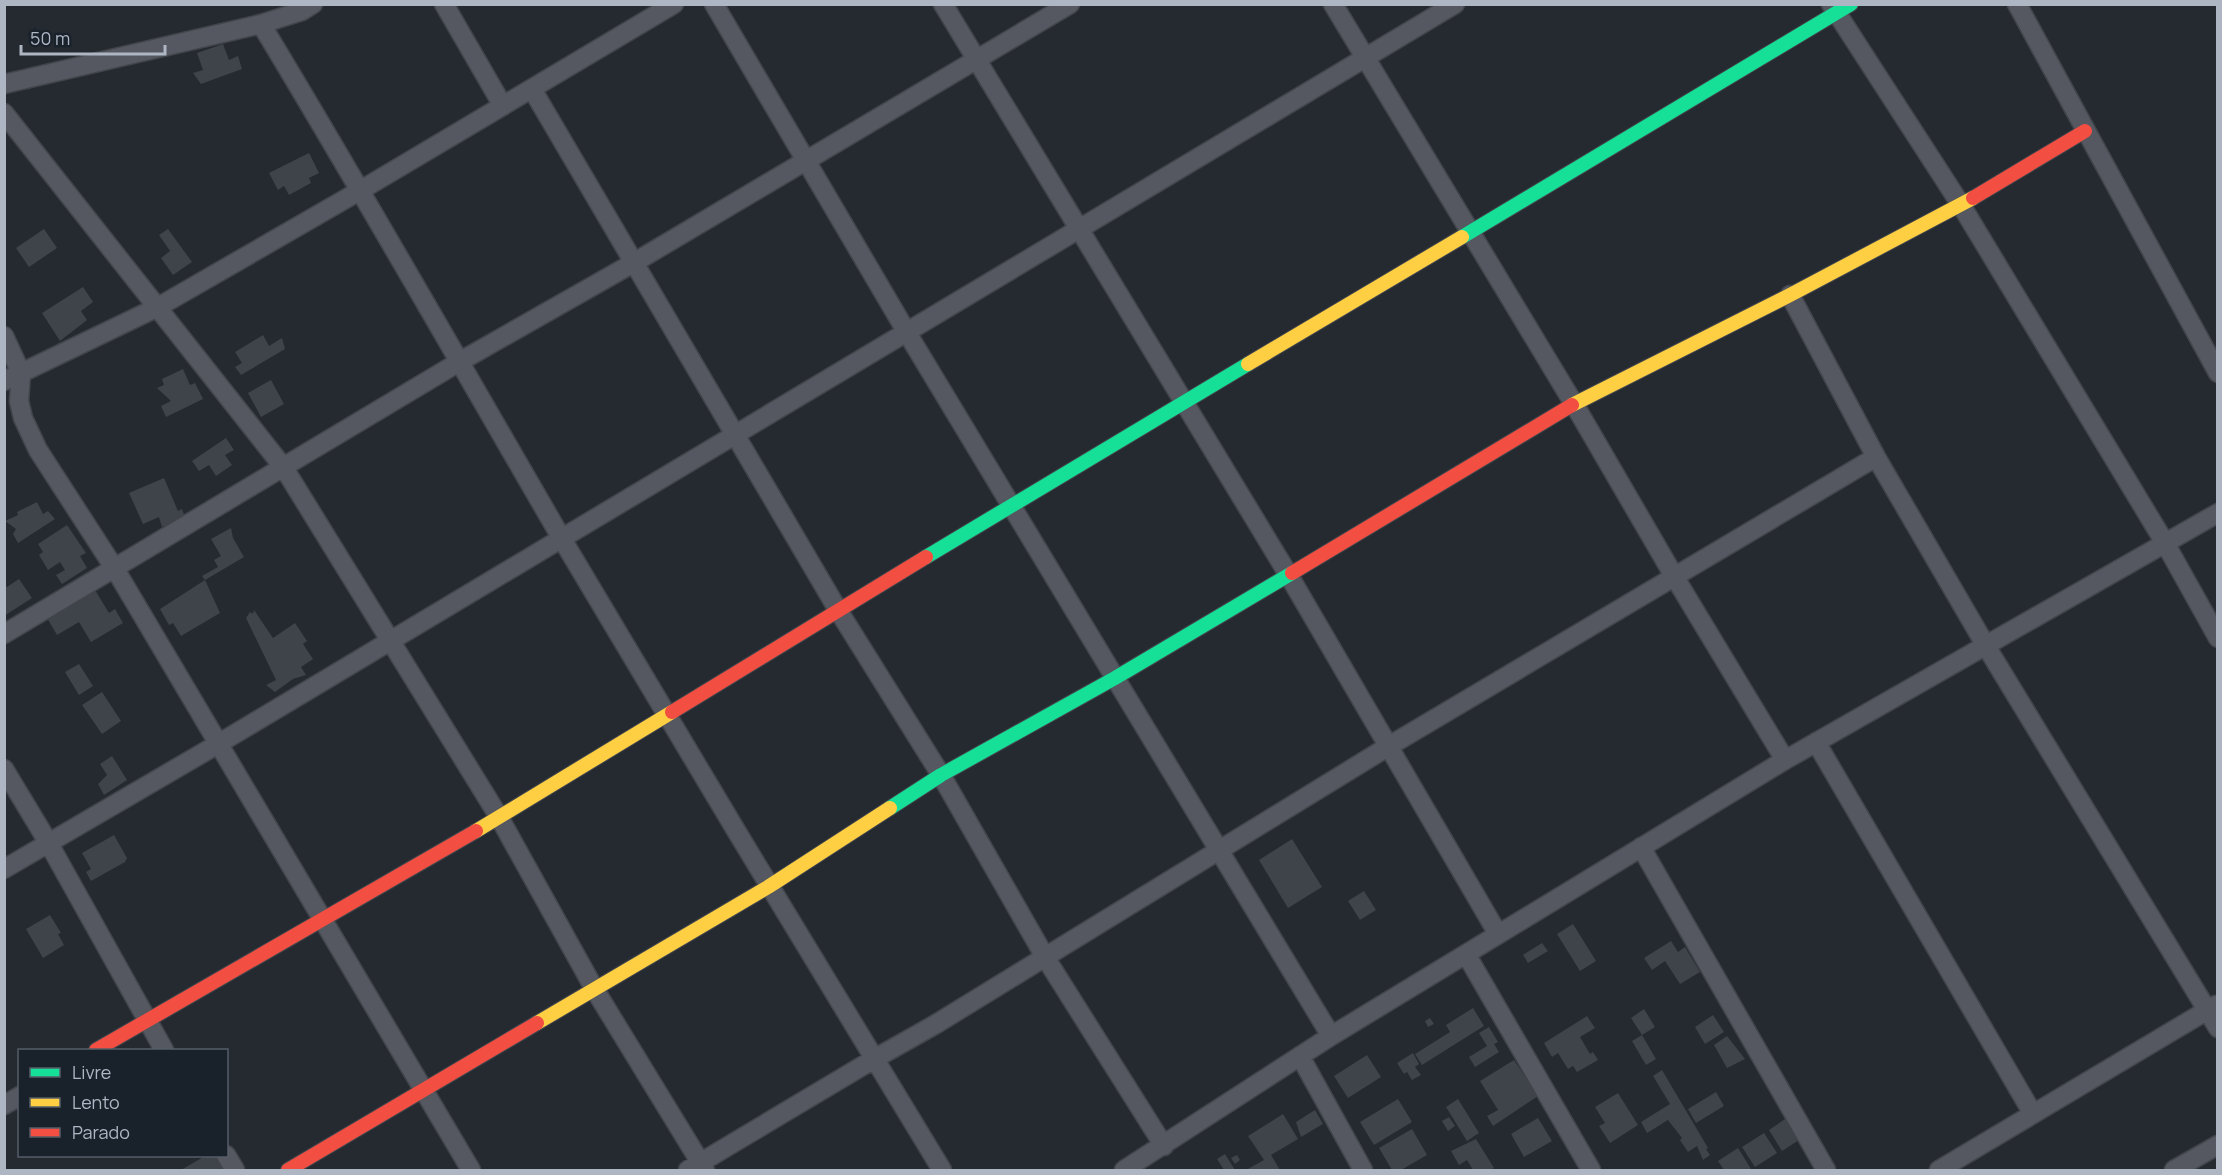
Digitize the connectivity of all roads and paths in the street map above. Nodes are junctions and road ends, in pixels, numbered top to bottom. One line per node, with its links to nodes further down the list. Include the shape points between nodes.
1 (313, 4): 11 (street)
2 (444, 4): 16 (street)
3 (674, 4): 15 (street)
4 (714, 4): 19 (street)
5 (943, 4): 13 (street)
6 (1070, 4): 13 (street)
7 (1333, 4): 12 (street)
8 (1455, 4): 12 (street)
9 (2017, 4): 18 (street)
10 (1839, 7): 21 (street); 23 (street)
11 (261, 24): 14 (street); 20 (street)
12 (1365, 58): 22 (street); 23 (street)
13 (976, 59): 19 (street); 22 (street)
14 (4, 84)
15 (532, 89): 16 (street); 24 (street)
16 (503, 106): 20 (street)
17 (4, 113): 26 (street)
18 (2085, 131): 21 (street); 30 (street)
19 (805, 160): 24 (street); 27 (street)
20 (361, 190): 26 (street); 29 (street)
21 (1961, 205): 25 (street); 40 (street)
22 (1080, 230): 27 (street); 32 (street)
23 (1470, 233): 32 (street); 33 (street)
24 (635, 262): 29 (street); 34 (street)
25 (1790, 295): 33 (street); 35 (street)
26 (158, 307): 31 (street); 36 (street)
27 (906, 332): 34 (street); 37 (street)
28 (4, 336): 31 (street)
29 (459, 362): 36 (street); 39 (street)
30 (2217, 374)
31 (13, 377): 41 (street, via 23,418 38,450)
32 (1184, 402): 37 (street); 42 (street)
33 (1574, 404): 42 (street); 43 (street)
34 (736, 435): 39 (street); 44 (street)
35 (1876, 457): 43 (street); 48 (street)
36 (284, 468): 41 (street); 47 (street)
37 (1012, 506): 44 (street); 49 (street)
38 (2217, 513): 40 (street)
39 (562, 538): 47 (street); 50 (street)
40 (2165, 543): 46 (street); 48 (street)
41 (115, 569): 45 (street); 52 (street)
42 (1288, 574): 49 (street); 53 (street)
43 (1674, 576): 53 (street); 54 (street)
44 (838, 610): 50 (street); 56 (street)
45 (4, 634)
46 (2217, 638)
47 (391, 641): 52 (street); 57 (street)
48 (1986, 645): 51 (street); 68 (street)
49 (1115, 678): 56 (street); 60 (street)
50 (667, 715): 57 (street); 62 (street)
51 (1816, 742): 54 (street); 79 (street)
52 (218, 744): 58 (street); 63 (street)
53 (1389, 746): 60 (street); 64 (street)
54 (1785, 760): 59 (street)
55 (4, 769): 58 (street)
56 (941, 775): 62 (street); 66 (street)
57 (499, 817): 63 (street); 67 (street)
58 (48, 842): 61 (street); 69 (street)
59 (1641, 847): 64 (street); 91 (street)
60 (1218, 852): 66 (street); 71 (street)
61 (4, 869)
62 (768, 886): 67 (street); 75 (street)
63 (323, 920): 69 (street); 76 (street)
64 (1498, 934): 65 (street)
65 (1466, 954): 71 (street); 90 (street)
66 (1045, 957): 75 (street); 81 (street)
67 (595, 990): 76 (street); 83 (street)
68 (2212, 1007): 70 (street); 79 (street)
69 (146, 1020): 72 (street); 73 (street)
70 (2217, 1028)
71 (1331, 1036): 74 (street)
72 (98, 1049)
73 (163, 1049)
74 (1300, 1056): 81 (street); 89 (street)
75 (874, 1059): 83 (street); 87 (street)
76 (424, 1090): 85 (street); 86 (street)
77 (18, 1097): 78 (street)
78 (4, 1105)
79 (2034, 1114): 92 (street)
80 (2217, 1145): 93 (street)
81 (1164, 1146): 88 (street)
82 (227, 1157): 84 (street)
83 (698, 1168)
84 (236, 1170)
85 (288, 1170)
86 (471, 1170)
87 (942, 1170)
88 (1124, 1170)
89 (1363, 1170)
90 (1591, 1170)
91 (1826, 1170)
92 (1939, 1170)
93 (2174, 1170)

